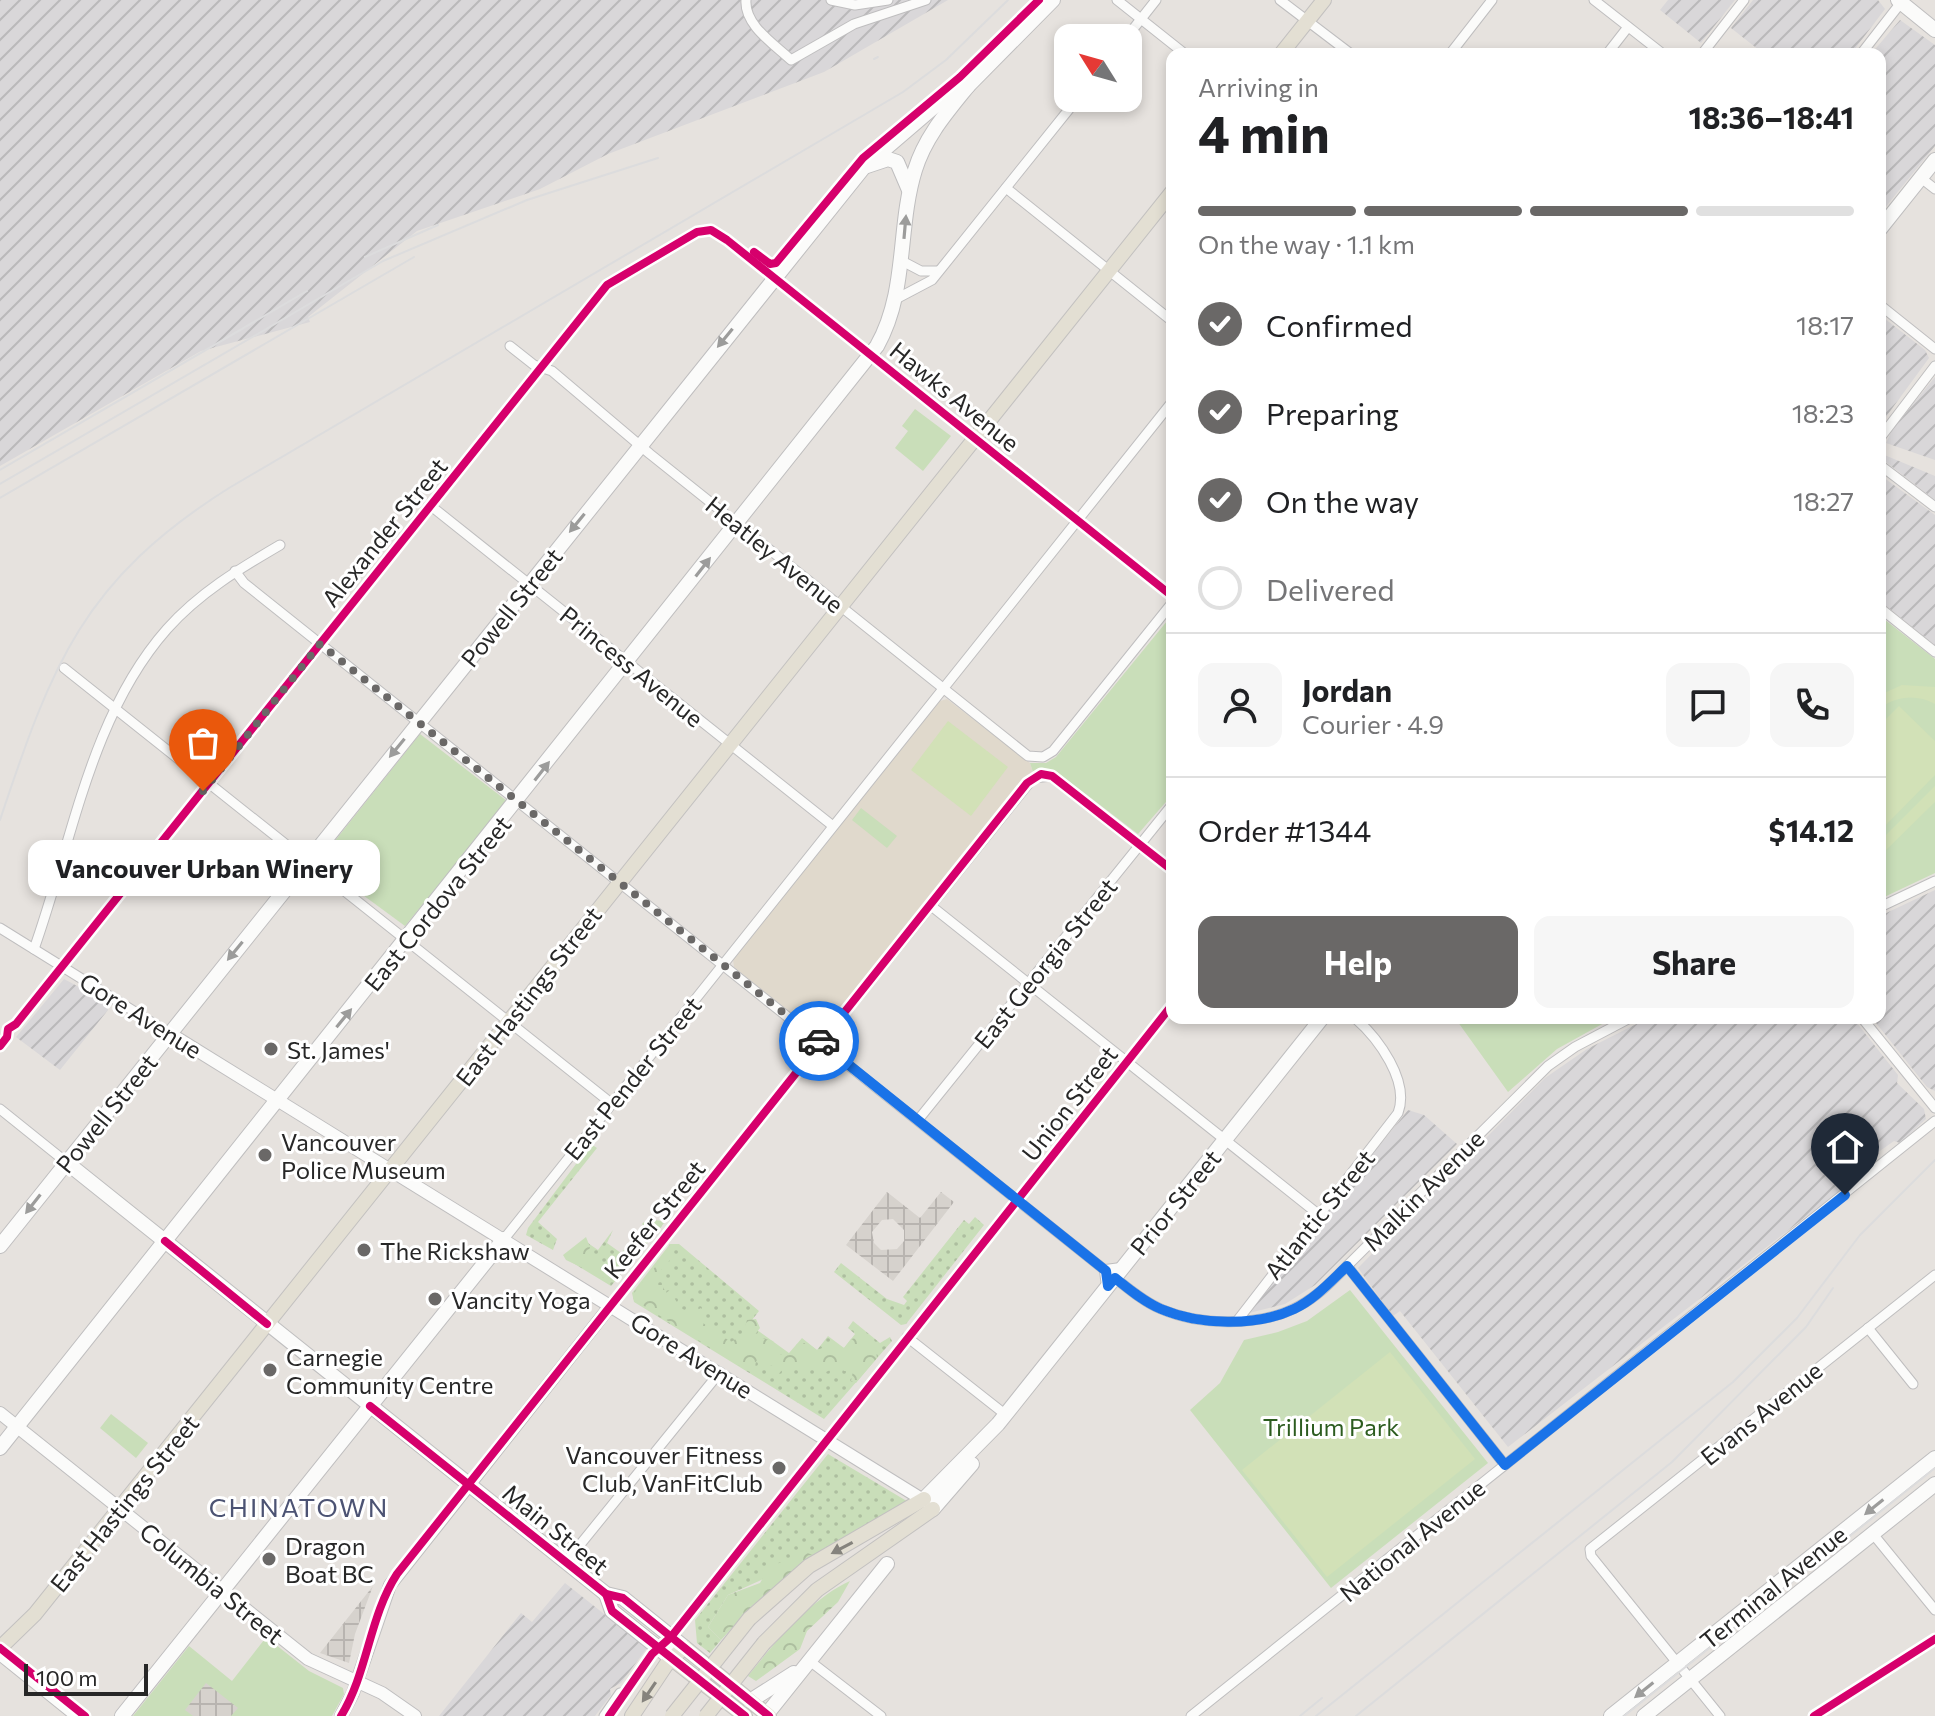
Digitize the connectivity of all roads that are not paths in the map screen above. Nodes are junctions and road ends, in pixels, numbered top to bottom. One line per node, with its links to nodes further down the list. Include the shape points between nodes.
1 (746, 0): 4 (street, via 753,23 791,60 854,24)
2 (831, 0): 3 (street, via 855,5)
3 (888, 0)
4 (926, 0)
5 (1117, 0): 14 (street)
6 (1156, 0): 14 (street)
7 (1280, 0): 15 (street)
8 (1324, 0): 15 (main road)
9 (1492, 0): 22 (street)
10 (1594, 0): 17 (street)
11 (1744, 0): 25 (street)
12 (1901, 1): 18 (main road); 26 (street)
13 (1050, 4): 27 (main road, Powell Street)
14 (1141, 20): 16 (street); 19 (street)
15 (1308, 21): 20 (main road); 21 (street)
16 (1138, 24)
17 (1628, 27): 23 (street); 24 (street)
18 (1935, 30)
19 (1177, 48)
20 (1286, 48)
21 (1343, 48)
22 (1455, 48)
23 (1612, 48)
24 (1655, 48)
25 (1707, 48)
26 (1866, 48)
27 (973, 81): 30 (main road, Powell Street, via 948,95); 34 (main road, East Cordova Street, via 926,143)
28 (1067, 112): 32 (street)
29 (1935, 160): 31 (main road)
30 (864, 167): 34 (main road, via 888,159 897,162); 41 (main road, Powell Street)
31 (1921, 178): 33 (street); 36 (main road)
32 (1006, 188): 39 (street); 40 (street)
33 (1935, 189)
34 (910, 190): 38 (main road, East Cordova Street, one-way to 34)
35 (1166, 199): 39 (main road, East Hastings Street)
36 (1886, 221)
37 (711, 230): 41 (street, Hawks Avenue); 48 (street, Alexander Street, via 697,232 607,285)
38 (902, 261): 40 (street, via 921,271); 42 (main road, East Cordova Street)
39 (1109, 270): 44 (street); 52 (main road, East Hastings Street)
40 (938, 271): 42 (street, via 923,288)
41 (774, 278): 47 (street, Hawks Avenue); 53 (main road, Powell Street, one-way to 53)
42 (896, 299): 47 (main road, East Cordova Street)
43 (1886, 310): 46 (street)
44 (1166, 315)
45 (510, 346): 48 (street, Heatley Avenue)
46 (1935, 349)
47 (871, 355): 52 (street, Hawks Avenue); 58 (main road, East Cordova Street)
48 (543, 366): 53 (street, Heatley Avenue); 55 (street, Alexander Street)
49 (1935, 366): 51 (street)
50 (1166, 410): 57 (street, East Pender Street)
51 (1886, 430)
52 (975, 437): 57 (street, Hawks Avenue); 63 (main road, East Hastings Street)
53 (640, 445): 58 (street, Heatley Avenue); 61 (main road, Powell Street, one-way to 61)
54 (1886, 470): 56 (street)
55 (431, 506): 61 (street, Princess Avenue); 66 (street, Alexander Street)
56 (1935, 507)
57 (1079, 519): 62 (street, Hawks Avenue); 70 (street, East Pender Street)
58 (738, 523): 63 (street, Heatley Avenue); 68 (main road, East Cordova Street, one-way to 58)
59 (280, 545): 60 (street)
60 (235, 571): 66 (street, Malkin Avenue); 71 (street, via 167,629)
61 (529, 583): 68 (street, Princess Avenue); 72 (main road, Powell Street)
62 (1166, 591)
63 (840, 606): 70 (street, Heatley Avenue); 73 (main road, East Hastings Street)
64 (1166, 610): 70 (street, Heatley Avenue, via 1043,757 1028,756)
65 (1886, 613): 67 (street)
66 (320, 644): 72 (street, Malkin Avenue); 74 (street, Alexander Street)
67 (1935, 652)
68 (628, 663): 73 (street, Princess Avenue); 75 (main road, East Cordova Street, one-way to 68)
69 (64, 668): 71 (street)
70 (944, 688): 77 (street, East Pender Street)
71 (116, 708): 74 (street); 87 (street)
72 (418, 722): 75 (street, Malkin Avenue); 79 (main road, Powell Street, one-way to 79)
73 (729, 743): 77 (street, Princess Avenue); 82 (main road, East Hastings Street)
74 (209, 783): 79 (street); 89 (street, Alexander Street)
75 (519, 801): 82 (street, Malkin Avenue); 86 (main road, East Cordova Street)
76 (1166, 812): 78 (street, East Georgia Street)
77 (833, 826): 88 (street, East Pender Street)
78 (1140, 845): 80 (street); 84 (street, Keefer Street, via 1052,776 1041,774 1027,783); 90 (street, East Georgia Street)
79 (307, 861): 86 (street); 98 (main road, Powell Street, one-way to 98)
80 (1166, 865)
81 (1935, 881): 83 (street)
82 (619, 882): 88 (street, Malkin Avenue); 92 (main road, East Hastings Street)
83 (1886, 904)
84 (930, 905): 90 (street); 100 (street, Keefer Street)
85 (0, 928): 87 (street, Gore Avenue)
86 (408, 940): 92 (street); 103 (main road, East Cordova Street, one-way to 86)
87 (34, 949): 89 (street, Gore Avenue)
88 (722, 965): 100 (street, Malkin Avenue); 104 (street, East Pender Street)
89 (62, 966): 93 (street, Alexander Street); 98 (street, Gore Avenue)
90 (1029, 984): 102 (street); 107 (street, East Georgia Street)
91 (1166, 1013): 102 (street, Union Street)
92 (508, 1021): 104 (street); 111 (main road, East Hastings Street)
93 (16, 1024)
94 (1317, 1024): 109 (main road, Prior Street)
95 (1362, 1024): 113 (street, Atlantic Street, via 1390,1063 1401,1106)
96 (1619, 1024): 117 (street, Malkin Avenue, via 1540,1073)
97 (1867, 1024): 105 (street)
98 (169, 1033): 103 (street, Gore Avenue); 110 (main road, Powell Street)
99 (7, 1037): 101 (street)
100 (820, 1043): 107 (street, Malkin Avenue); 120 (street, Keefer Street)
101 (0, 1046)
102 (1127, 1062): 109 (street); 112 (street, Union Street)
103 (277, 1100): 111 (street, Gore Avenue); 115 (main road, East Cordova Street)
104 (611, 1103): 114 (street, East Pender Street)
105 (1935, 1108)
106 (0, 1109): 110 (street, Main Street)
107 (918, 1120): 112 (street, Malkin Avenue)
108 (1934, 1122): 134 (street, National Avenue)
109 (1225, 1139): 113 (street); 119 (main road, Prior Street)
110 (66, 1162): 115 (main road, Main Street); 116 (main road, Powell Street, one-way to 116)
111 (390, 1169): 114 (street, Gore Avenue); 122 (main road, East Hastings Street)
112 (1017, 1200): 119 (street, Malkin Avenue); 124 (street, Union Street)
113 (1318, 1214): 121 (street, Atlantic Street)
114 (504, 1239): 120 (street, Gore Avenue); 127 (main road, East Pender Street)
115 (165, 1241): 122 (main road, Main Street); 130 (main road, East Cordova Street)
116 (0, 1246)
117 (1347, 1266): 121 (street, Malkin Avenue, via 1293,1309); 134 (street)
118 (1935, 1275): 123 (street, Evans Avenue)
119 (1113, 1276): 121 (street, Malkin Avenue, via 1167,1312); 129 (main road, Prior Street)
120 (611, 1305): 125 (street, Gore Avenue); 136 (street, Keefer Street)
121 (1237, 1321)
122 (267, 1324): 127 (main road, Main Street); 138 (main road, East Hastings Street)
123 (1868, 1328): 126 (street); 150 (street, Evans Avenue, via 1589,1553)
124 (907, 1337): 129 (street); 131 (street, Union Street)
125 (720, 1372): 131 (street, Gore Avenue); 140 (street)
126 (1913, 1384)
127 (370, 1406): 136 (main road, Main Street); 142 (main road, East Pender Street)
128 (0, 1413): 130 (street, Columbia Street)
129 (1002, 1420): 137 (main road, Prior Street)
130 (17, 1427): 132 (main road, East Cordova Street); 138 (street, Columbia Street)
131 (828, 1439): 137 (street, Gore Avenue); 145 (street, Union Street)
132 (0, 1448)
133 (1935, 1458): 150 (main road, Terminal Avenue, one-way to 150)
134 (1505, 1465): 166 (street, National Avenue)
135 (1935, 1484): 139 (main road, Terminal Avenue)
136 (468, 1485): 140 (main road, Main Street); 152 (street, Keefer Street, via 390,1585)
137 (929, 1504): 162 (main road, one-way to 162, bridge, via 809,1566 749,1619); 163 (main road, bridge, via 817,1590 764,1643)
138 (119, 1508): 142 (street, Columbia Street); 147 (main road, East Hastings Street)
139 (1873, 1534): 144 (street); 151 (main road, Terminal Avenue)
140 (566, 1562): 143 (main road, Main Street)
141 (887, 1564): 149 (main road)
142 (223, 1591): 152 (street, Columbia Street, via 315,1664); 157 (main road, East Pender Street)
143 (606, 1594): 145 (main road, Main Street, via 623,1598); 148 (main road, Main Street, via 612,1611)
144 (1935, 1610)
145 (671, 1637): 146 (main road, Main Street); 148 (street, Union Street)
146 (684, 1647): 148 (main road); 154 (main road, Main Street)
147 (0, 1651): 156 (street)
148 (668, 1662): 161 (main road, one-way to 161); 164 (main road, Main Street)
149 (811, 1662): 154 (main road); 155 (main road); 165 (street)
150 (1677, 1664): 151 (street); 167 (main road, Terminal Avenue, one-way to 167)
151 (1690, 1679): 168 (main road, Terminal Avenue); 169 (street)
152 (356, 1681): 158 (street, Keefer Street); 159 (street, Columbia Street)
153 (620, 1693): 160 (street)
154 (750, 1701): 155 (main road, Main Street)
155 (767, 1715)
156 (77, 1716)
157 (122, 1716)
158 (341, 1716)
159 (415, 1716)
160 (604, 1716)
161 (632, 1716)
162 (672, 1716)
163 (706, 1716)
164 (745, 1716)
165 (881, 1716)
166 (1191, 1716)
167 (1611, 1716)
168 (1644, 1716)
169 (1720, 1716)

